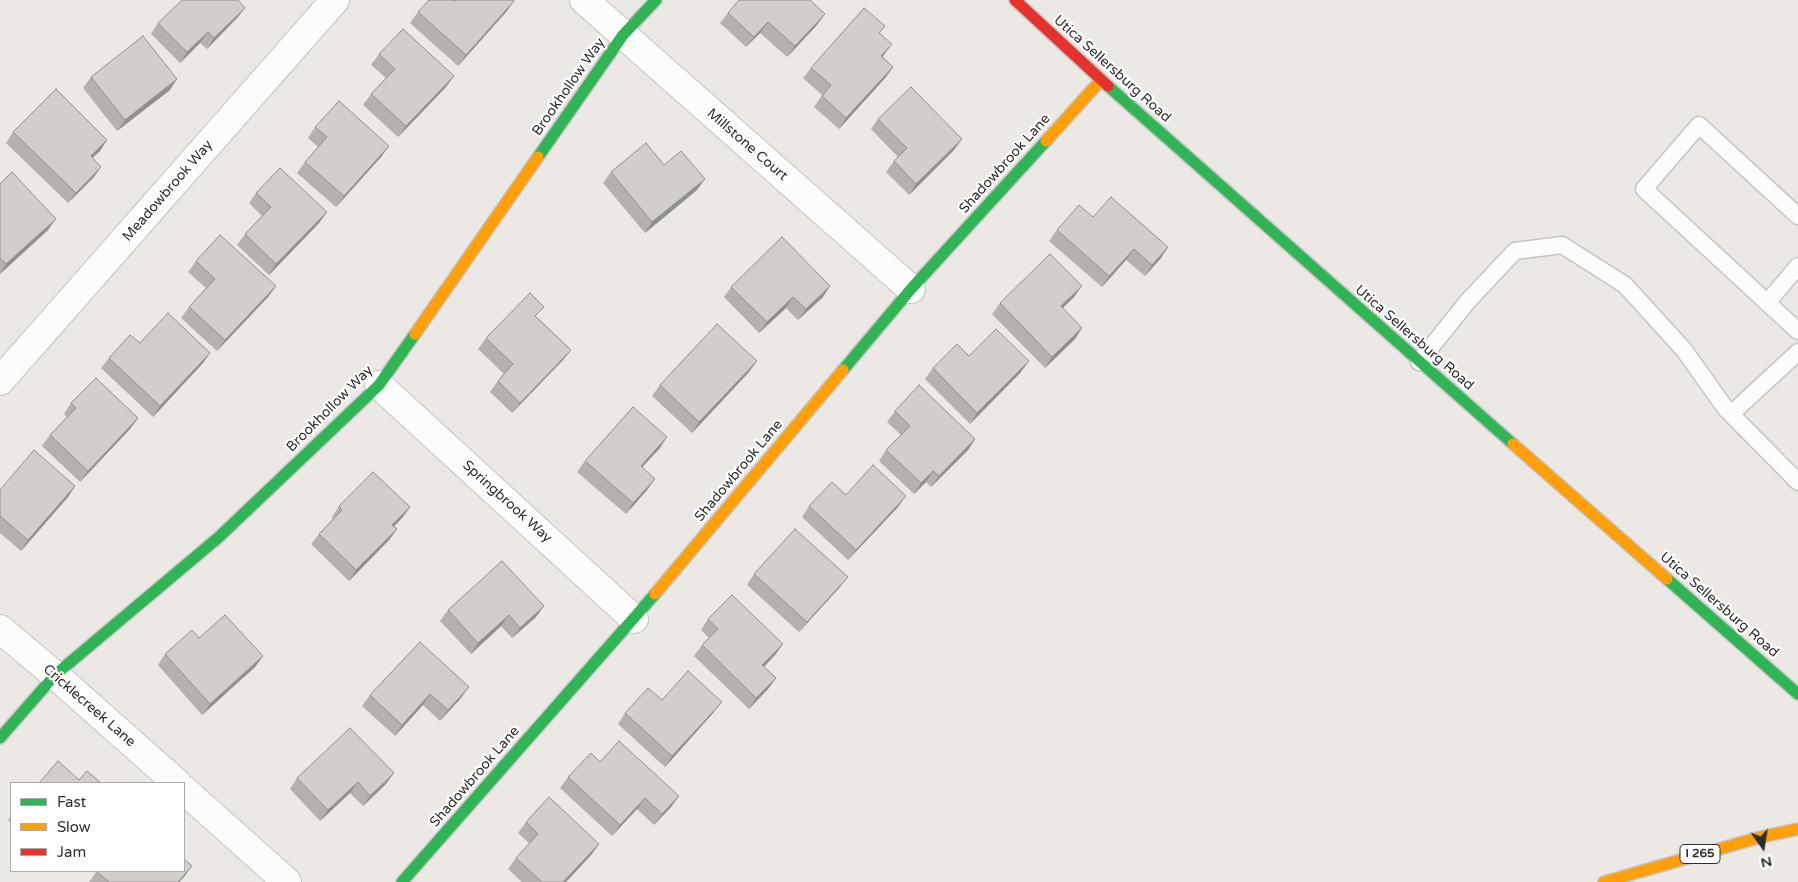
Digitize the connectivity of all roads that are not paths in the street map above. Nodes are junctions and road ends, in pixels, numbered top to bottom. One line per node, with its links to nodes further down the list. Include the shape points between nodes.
1 (335, 0): 14 (street, Meadowbrook Way)
2 (584, 0): 5 (street, Millstone Court)
3 (656, 0): 5 (main road, Brookhollow Way)
4 (1015, 0): 6 (main road, Utica Sellersburg Road)
5 (623, 35): 9 (street, Millstone Court); 15 (main road, Brookhollow Way)
6 (1101, 80): 9 (main road, Shadowbrook Lane); 13 (main road, Utica Sellersburg Road)
7 (1798, 216): 10 (lane, via 1699,125 1644,189)
8 (1798, 266): 10 (lane)
9 (911, 289): 18 (main road, Shadowbrook Lane)
10 (1767, 303): 11 (lane)
11 (1798, 331)
12 (1798, 352): 16 (lane)
13 (1419, 362): 16 (lane, via 1468,301 1515,251 1562,245 1625,285 1684,350); 21 (main road, Utica Sellersburg Road)
14 (0, 382)
15 (379, 385): 18 (street, Springbrook Way); 20 (main road, Brookhollow Way, via 219,537)
16 (1731, 414): 17 (lane)
17 (1798, 482)
18 (634, 619): 27 (main road, Shadowbrook Lane)
19 (0, 630): 20 (street, Cricklecreek Lane)
20 (55, 675): 22 (main road, Brookhollow Way); 23 (street, Cricklecreek Lane)
21 (1798, 694)
22 (0, 738)
23 (176, 782)
24 (185, 791): 26 (street)
25 (1798, 829): 28 (main road, I 265)
26 (287, 882)
27 (402, 882)
28 (1604, 882)

